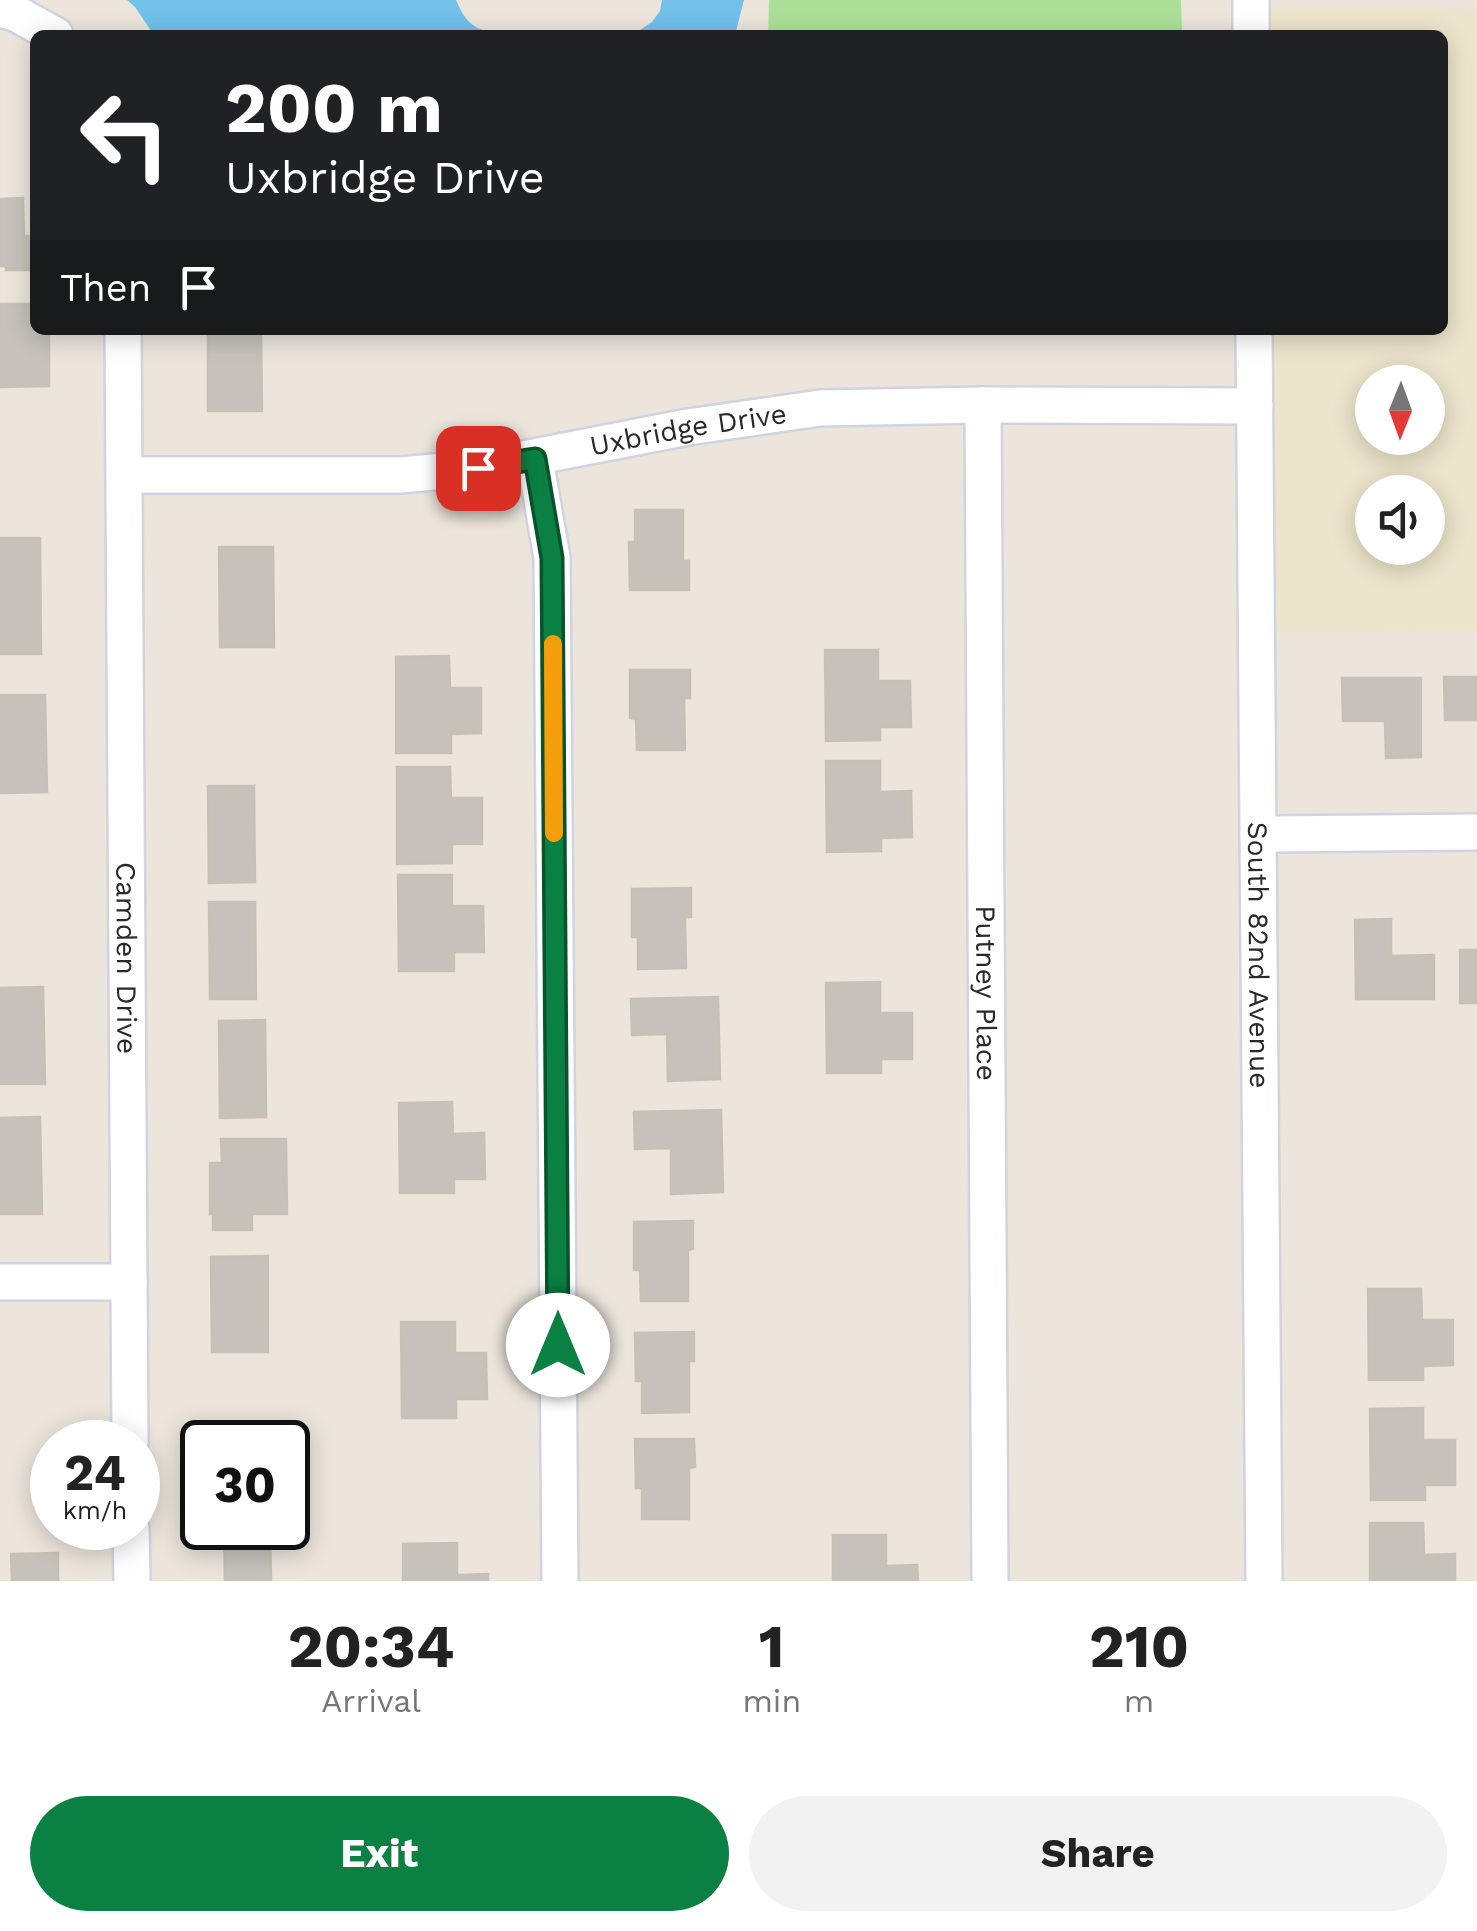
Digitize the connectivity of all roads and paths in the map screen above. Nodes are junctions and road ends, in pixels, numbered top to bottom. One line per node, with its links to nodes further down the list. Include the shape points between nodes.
1 (1251, 0): 4 (street)
2 (0, 9): 3 (street)
3 (46, 30)
4 (1252, 30)
5 (123, 335): 10 (street, Camden Drive)
6 (1254, 335): 8 (street, South 82nd Avenue)
7 (984, 404): 8 (street, Uxbridge Drive); 9 (street, Uxbridge Drive, via 820,408); 19 (street, Putney Place)
8 (1254, 406): 12 (street, South 82nd Avenue)
9 (535, 459): 10 (street, Uxbridge Drive, via 400,475); 18 (street, via 552,558)
10 (124, 475): 14 (street, Camden Drive)
11 (1477, 832): 12 (street)
12 (1258, 834): 20 (street, South 82nd Avenue)
13 (0, 1282): 14 (street)
14 (128, 1282): 15 (street, Camden Drive)
15 (130, 1420)
16 (131, 1550): 17 (street)
17 (132, 1581)
18 (560, 1581)
19 (990, 1581)
20 (1264, 1581)

